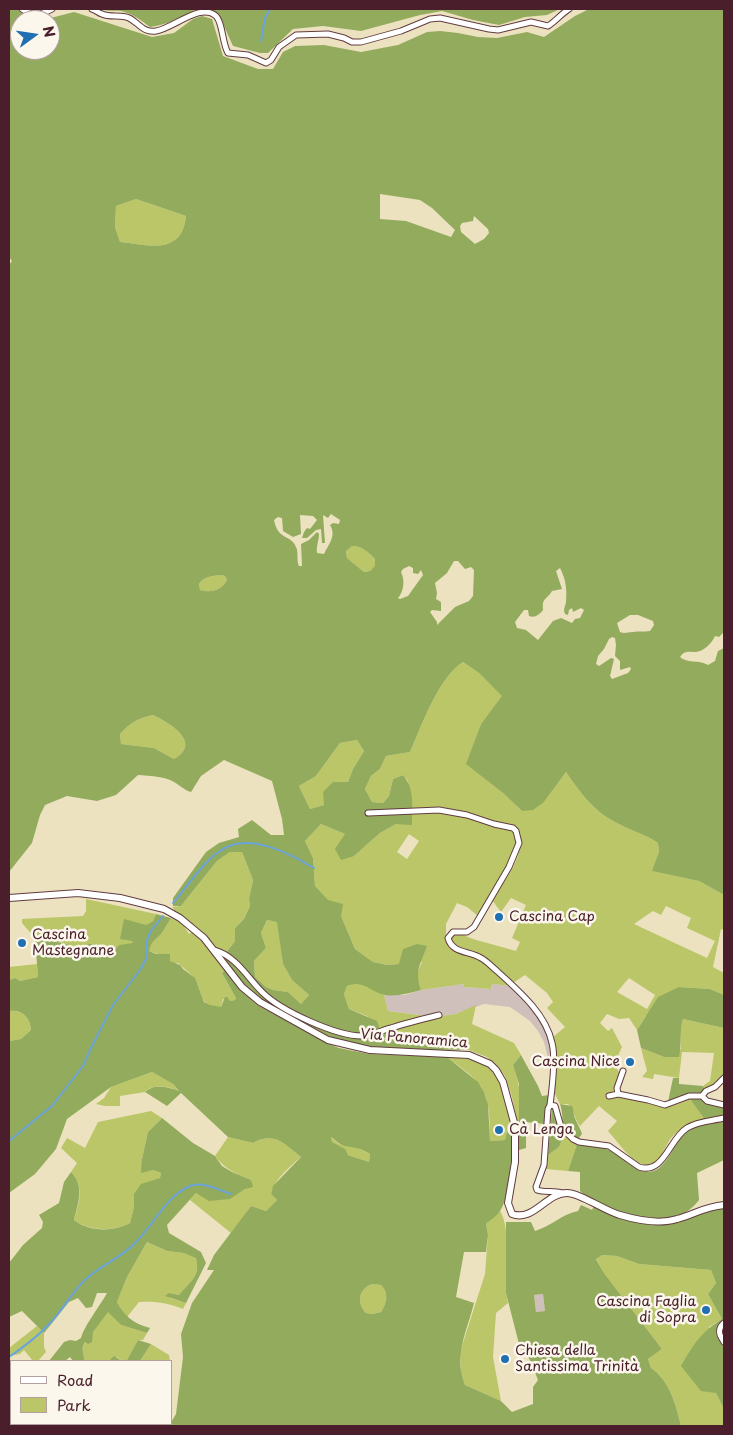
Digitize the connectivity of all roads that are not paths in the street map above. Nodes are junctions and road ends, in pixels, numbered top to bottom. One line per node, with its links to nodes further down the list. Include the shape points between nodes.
1 (22, 9): 2 (street, via 36,15)
2 (52, 9)
3 (92, 9): 4 (street, via 103,15 129,18 143,29 152,31 205,11 217,18 228,53 248,55 266,63 279,47 296,35 328,34 361,42 440,18 489,30 531,22 548,26)
4 (569, 9)
5 (368, 813): 14 (street, via 439,810 467,815 516,831 519,843 509,867 474,927 467,932 453,932 448,941 454,948 487,962 512,984 541,1018 553,1045)
6 (9, 898): 7 (street, Via Panoramica, via 78,893 120,898 170,912 195,929)
7 (214, 950): 8 (street, Via Panoramica, via 232,959 275,1002 342,1034 364,1036); 17 (street, Via Panoramica, via 242,987 260,1002 328,1040 370,1050 469,1055 490,1064 503,1082 515,1126 510,1211 523,1216)
8 (439, 1015)
9 (623, 1071): 11 (street)
10 (724, 1078): 13 (street)
11 (618, 1094): 12 (street); 13 (street, via 665,1105 689,1096)
12 (609, 1096)
13 (702, 1096): 15 (street, via 706,1101)
14 (550, 1105): 16 (street, via 555,1106 561,1127 573,1140 609,1146 644,1169 658,1164 682,1131); 17 (street, via 544,1166 536,1187 540,1191)
15 (724, 1105)
16 (724, 1117)
17 (562, 1193): 18 (street, via 576,1194 620,1215 660,1222)
18 (724, 1205)
19 (724, 1322): 20 (street, via 719,1329)
20 (724, 1342)

